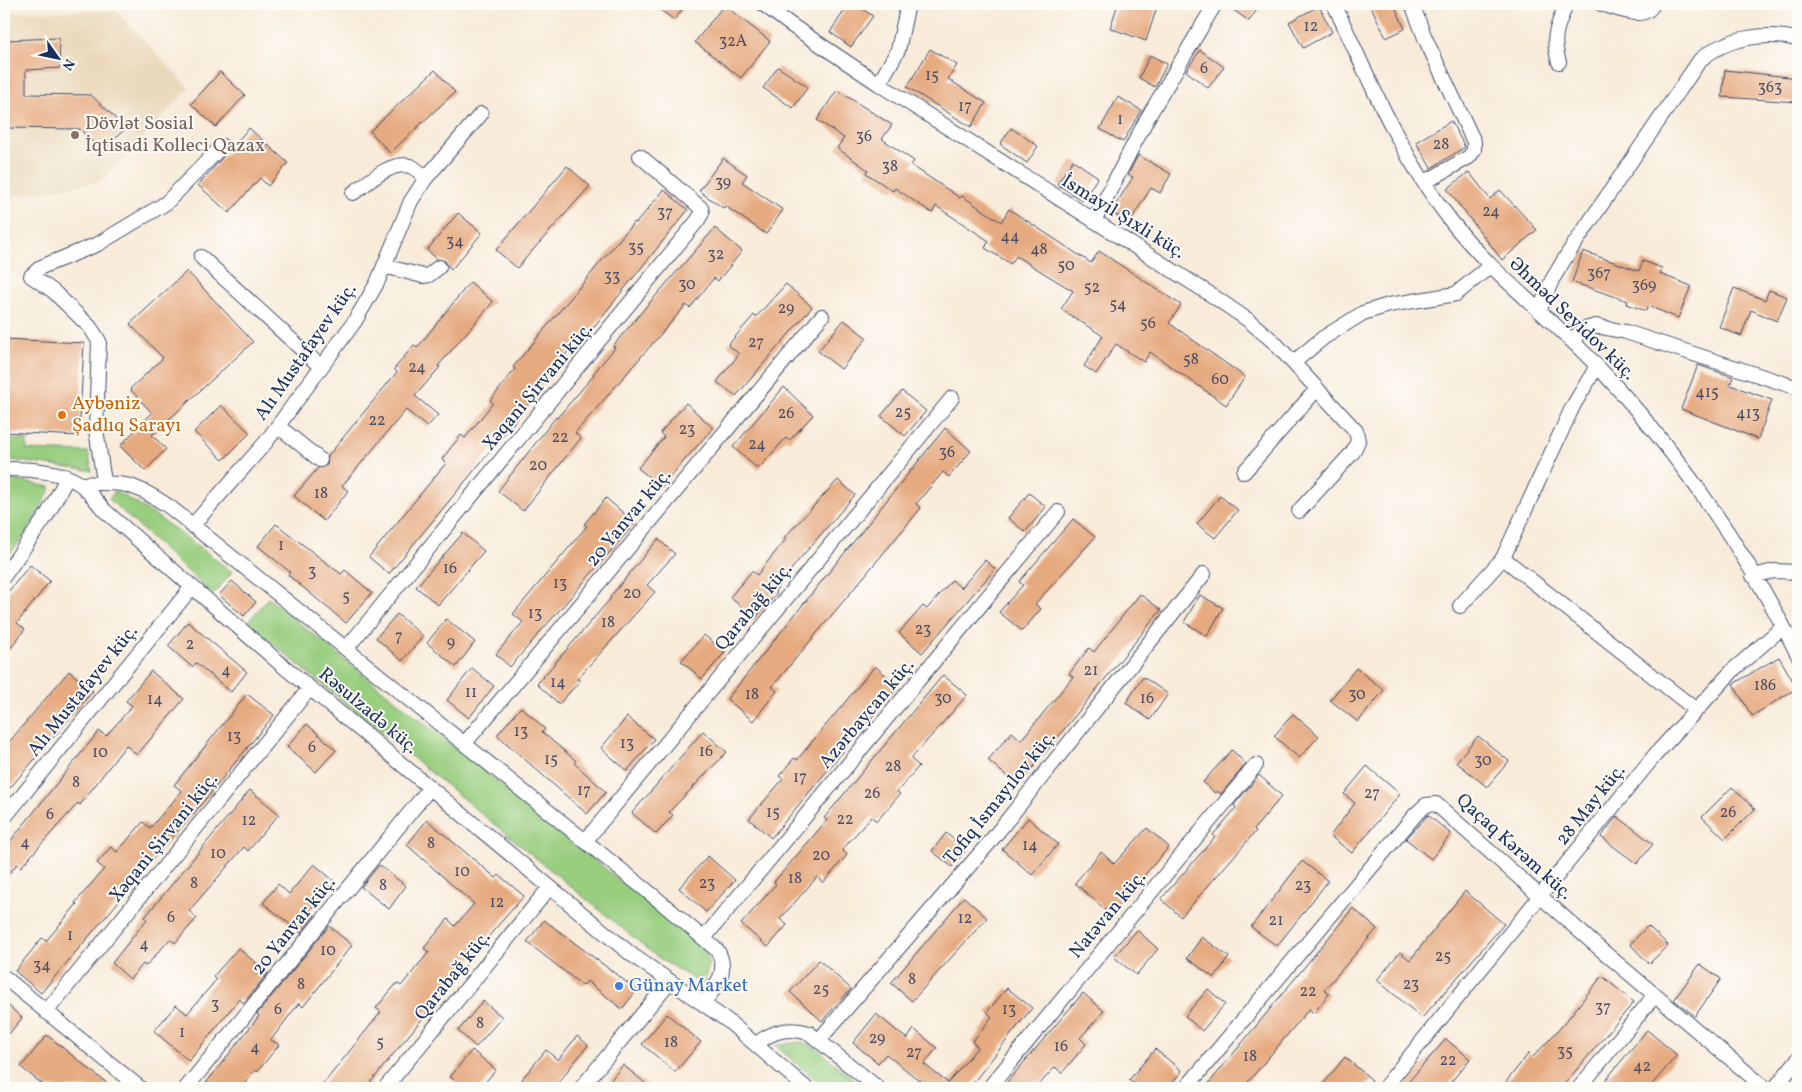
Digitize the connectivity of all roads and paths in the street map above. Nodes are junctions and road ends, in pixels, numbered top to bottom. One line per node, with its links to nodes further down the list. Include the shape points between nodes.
1 (763, 4): 11 (street, İsmayil Şıxli küç.)
2 (908, 4): 11 (street, via 898,50)
3 (1215, 4): 18 (street, via 1148,117)
4 (1334, 4): 16 (street, Əhməd Seyidov küç., via 1388,121)
5 (1412, 4): 16 (street, via 1428,46 1474,142 1474,150 1469,156)
6 (1566, 4): 10 (street, via 1554,38)
7 (1601, 4): 8 (street, via 1641,14 1648,12)
8 (1653, 4)
9 (1798, 39): 23 (street, via 1757,36 1721,44 1700,60 1567,255)
10 (1559, 62)
11 (879, 84): 18 (street, İsmayil Şıxli küç.)
12 (481, 114): 15 (street, Alı Mustafayev küç.)
13 (222, 146): 37 (street, via 166,203 98,244 41,267 31,276 53,291 90,327 99,341 96,444)
14 (640, 156): 49 (street, Xəqani Şirvani küç., via 701,208 698,220)
15 (426, 178): 17 (street, via 412,167 401,165 389,168); 20 (street, Alı Mustafayev küç., via 411,201)
16 (1425, 182): 21 (street, Əhməd Seyidov küç., via 1451,220)
17 (353, 193)
18 (1094, 221): 26 (street, İsmayil Şıxli küç., via 1248,320)
19 (201, 257): 28 (street)
20 (384, 266): 22 (street, via 423,276); 28 (street, Alı Mustafayev küç., via 367,302)
21 (1490, 266): 23 (street, Əhməd Seyidov küç.); 26 (street, via 1456,294 1388,305 1363,313 1323,338)
22 (439, 267)
23 (1539, 311): 25 (street, Əhməd Seyidov küç.)
24 (822, 316): 53 (street, 20 Yanvar küç.)
25 (1571, 340): 27 (street, Əhməd Seyidov küç.); 29 (street, via 1585,329 1596,326 1626,332)
26 (1294, 362): 30 (street, İsmayil Şıxli küç.)
27 (1597, 366): 41 (street, via 1573,406); 45 (street, Əhməd Seyidov küç., via 1682,466)
28 (321, 367): 32 (street, Alı Mustafayev küç.)
29 (1798, 388)
30 (1317, 389): 35 (street); 39 (street, İsmayil Şıxli küç., via 1356,431 1358,441 1353,452)
31 (952, 398): 57 (street, Qarabağ küç.)
32 (278, 426): 33 (street); 40 (street, Alı Mustafayev küç., via 247,466)
33 (320, 460)
34 (4, 469): 36 (street, via 30,469)
35 (1244, 472)
36 (74, 481): 37 (street); 44 (street); 46 (street, Rəsulzadə küç.)
37 (104, 482): 40 (street, via 136,486)
38 (1058, 512): 60 (street, Azərbaycan küç.)
39 (1299, 512)
40 (192, 526): 49 (street)
41 (1503, 558): 47 (street); 52 (street)
42 (1798, 572): 45 (street, via 1774,571)
43 (1204, 574): 66 (street, Tofiq İsmayılov küç., via 988,843)
44 (4, 576)
45 (1753, 576): 48 (street, Əhməd Seyidov küç.)
46 (192, 587): 51 (street, Rəsulzadə küç.); 56 (street, Alı Mustafayev küç.)
47 (1460, 606)
48 (1783, 627): 50 (street, Əhməd Seyidov küç.); 52 (street, 28 May küç., via 1734,669)
49 (346, 649): 53 (street)
50 (1798, 654)
51 (310, 688): 55 (street, Rəsulzadə küç.); 65 (street, Xəqani Şirvani küç.)
52 (1696, 710): 59 (street, 28 May küç., via 1655,755)
53 (465, 743): 57 (street)
54 (1256, 765): 75 (street, Natəvan küç.)
55 (430, 788): 58 (street, Rəsulzadə küç.); 71 (street, 20 Yanvar küç.)
56 (4, 818)
57 (586, 840): 60 (street)
58 (550, 887): 62 (street, Rəsulzadə küç., via 632,955); 72 (street, Qarabağ küç.)
59 (1541, 896): 63 (street, Qaçaq Kərəm küç.); 76 (street, Qaçaq Kərəm küç., via 1443,808 1436,804 1426,805); 77 (street, 28 May küç.)
60 (704, 938): 64 (street, via 717,950 724,965 719,981)
61 (4, 977): 65 (street)
62 (670, 981): 64 (street, Rəsulzadə küç.); 73 (street)
63 (1655, 995): 78 (street); 79 (street, Qaçaq Kərəm küç.)
64 (704, 1004): 67 (street, Rəsulzadə küç.)
65 (46, 1012): 70 (street)
66 (820, 1040): 67 (street, via 796,1029 768,1034); 74 (street)
67 (758, 1044): 69 (street)
68 (1798, 1059): 80 (street)
69 (799, 1086)
70 (140, 1088)
71 (186, 1088)
72 (385, 1088)
73 (581, 1088)
74 (878, 1088)
75 (989, 1088)
76 (1186, 1088)
77 (1384, 1088)
78 (1579, 1088)
79 (1766, 1088)
80 (1775, 1088)

